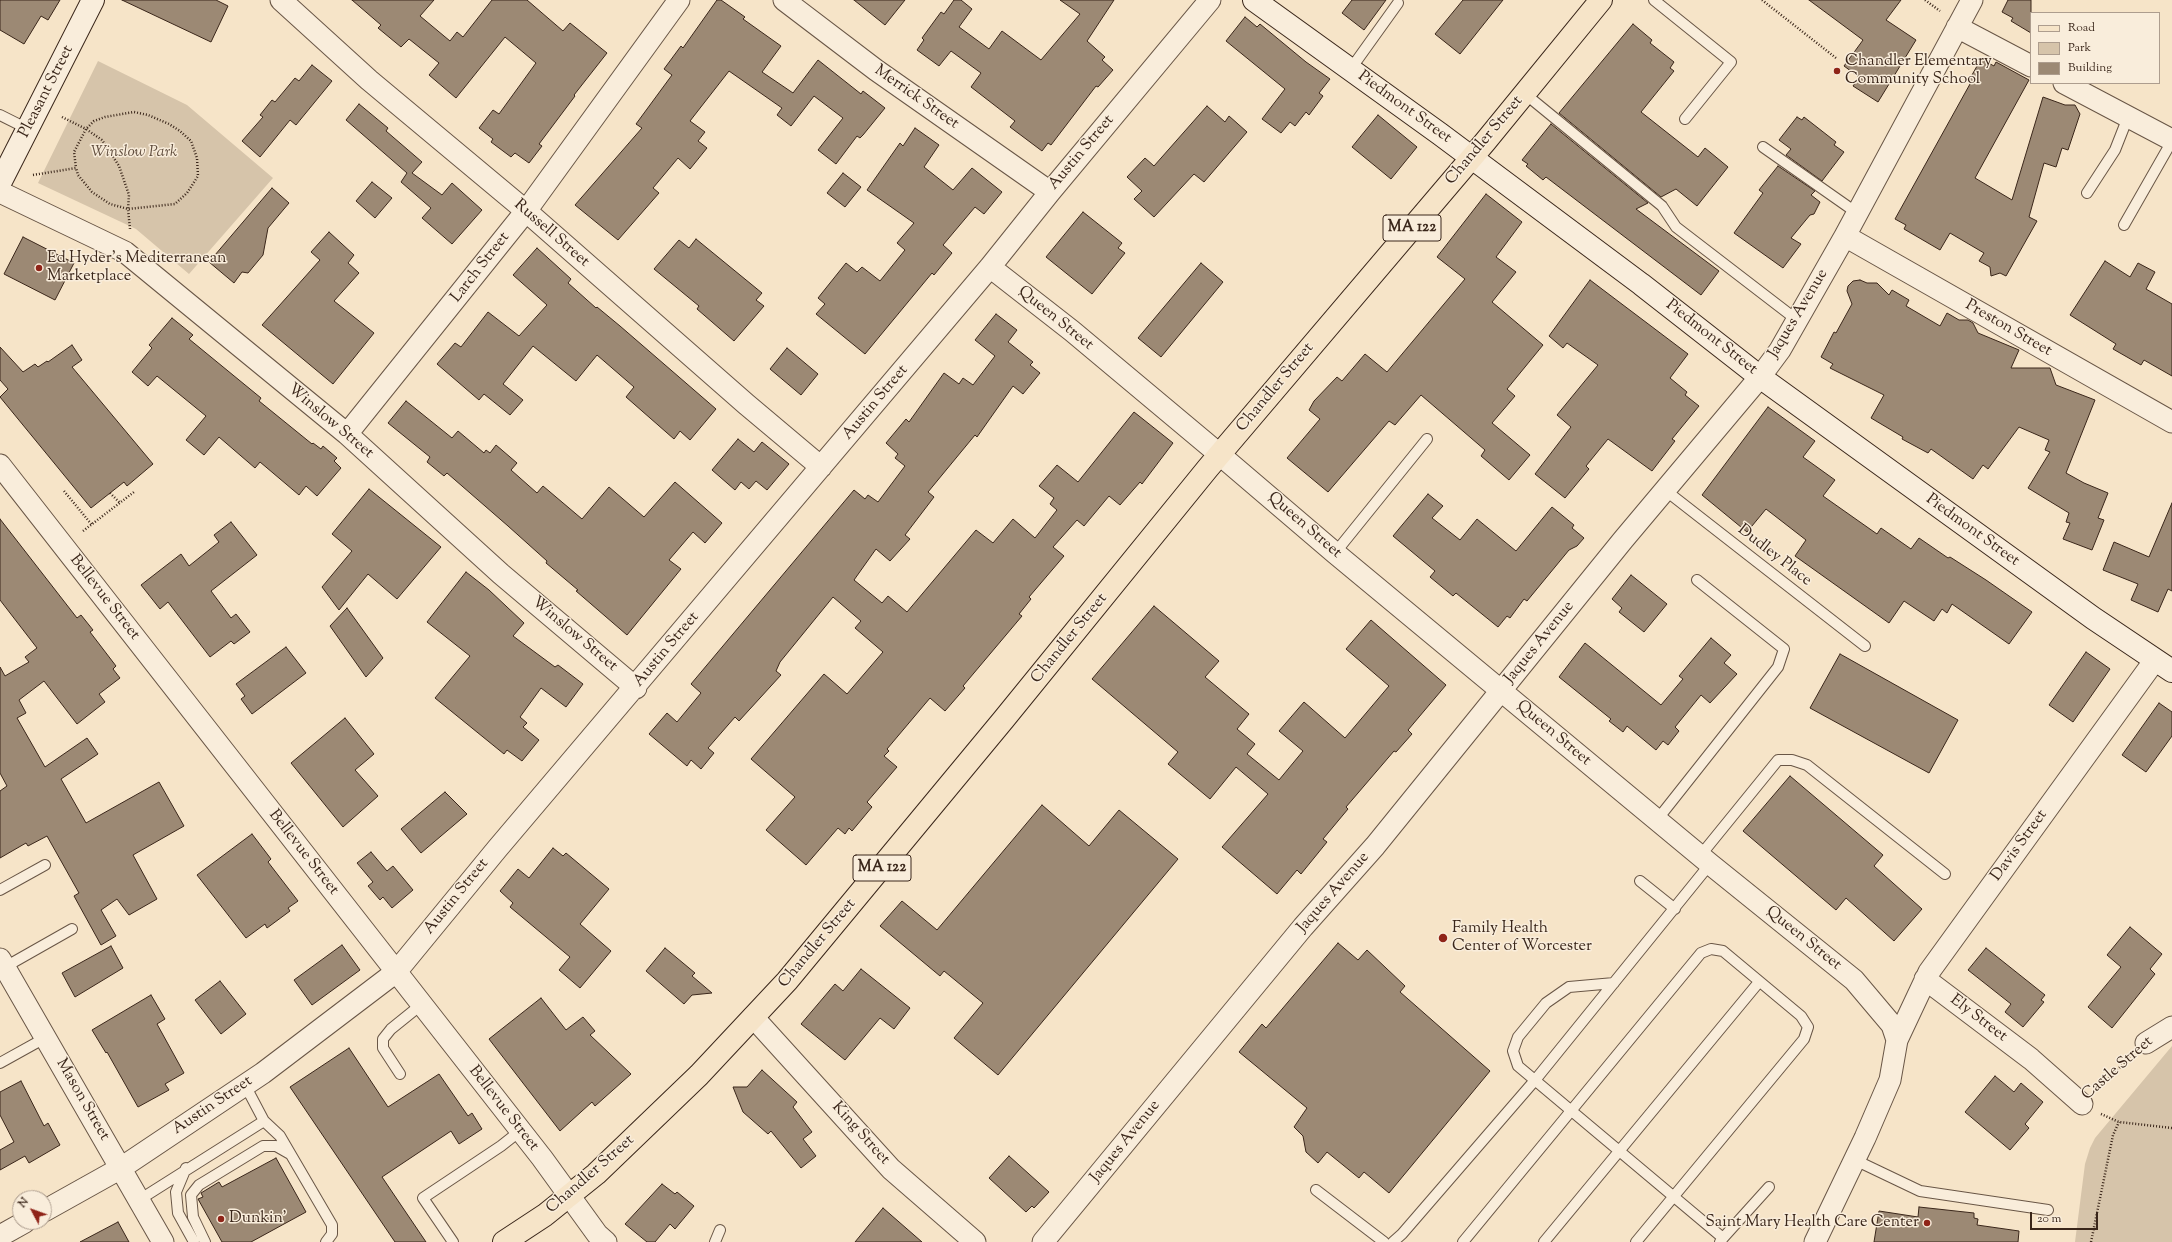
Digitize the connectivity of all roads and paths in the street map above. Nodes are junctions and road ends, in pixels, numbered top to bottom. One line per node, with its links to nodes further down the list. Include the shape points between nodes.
1 (93, 0): 25 (street, Pleasant Street)
2 (281, 0): 36 (street, Russell Street, via 369,80)
3 (679, 0): 36 (street, Larch Street)
4 (784, 0): 33 (street, Merrick Street, via 876,70)
5 (1210, 0): 33 (street, Austin Street)
6 (1254, 0): 17 (street, Piedmont Street)
7 (1654, 0): 23 (lane, via 1731,62)
8 (1762, 0): 15 (path)
9 (1925, 0): 13 (path)
10 (1972, 0): 14 (street, Jaques Avenue)
11 (1398, 3): 17 (lane)
12 (1593, 3): 19 (main road, Chandler Street / MA 122)
13 (1940, 11)
14 (1957, 27): 16 (street); 37 (street, Jaques Avenue)
15 (1836, 58)
16 (2030, 65)
17 (1350, 70): 28 (street, Piedmont Street)
18 (2066, 84): 22 (street)
19 (1524, 93): 28 (main road, Chandler Street / MA 122); 42 (lane, via 1662,206 1676,227)
20 (0, 114): 25 (lane)
21 (62, 117): 24 (path)
22 (2128, 117): 26 (street); 34 (lane, via 2114,150)
23 (1685, 119)
24 (86, 129): 29 (path, via 74,152); 35 (path, via 102,140 119,166 128,195); 35 (path, via 94,121 105,117 134,112 169,124 191,141 197,158 198,176 188,193 175,204)
25 (28, 130): 31 (street, Pleasant Street)
26 (2172, 141): 38 (lane)
27 (1763, 147): 37 (lane)
28 (1471, 158): 43 (street, Piedmont Street, via 1641,284); 47 (main road, Chandler Street / MA 122)
29 (76, 168): 30 (path); 35 (path, via 78,175 92,192 110,204)
30 (33, 175)
31 (0, 183)
32 (0, 192): 45 (street, Winslow Street, via 125,252)
33 (1050, 192): 41 (street, Austin Street)
34 (2087, 192)
35 (128, 209): 39 (path)
36 (526, 211): 45 (street, Larch Street); 49 (street, Russell Street)
37 (1857, 213): 40 (street, Jaques Avenue)
38 (2124, 225)
39 (131, 232)
40 (1845, 236): 42 (street, Jaques Avenue); 44 (street, Preston Street)
41 (990, 268): 47 (street, Queen Street); 49 (street, Austin Street)
42 (1797, 320): 43 (street, Jaques Avenue, via 1780,350)
43 (1760, 377): 50 (street, Jaques Avenue); 60 (street, Piedmont Street, via 2080,609)
44 (2172, 422)
45 (347, 434): 61 (street, Winslow Street, via 501,574)
46 (1427, 439): 57 (lane)
47 (1220, 454): 57 (street, Queen Street); 77 (main road, Chandler Street / MA 122, via 886,863)
48 (0, 465): 72 (street, Bellevue Street)
49 (821, 467): 61 (street, Austin Street)
50 (1665, 490): 59 (lane, Dudley Place); 62 (street, Jaques Avenue)
51 (64, 491): 55 (path)
52 (134, 492): 54 (path)
53 (110, 493): 54 (path)
54 (120, 503): 55 (path)
55 (92, 525): 56 (path)
56 (83, 531)
57 (1335, 553): 62 (street, Queen Street)
58 (1697, 580): 63 (lane, via 1784,649 1778,667)
59 (1865, 646)
60 (2164, 665): 73 (street, Davis Street)
61 (636, 688): 72 (street, Austin Street, via 497,849)
62 (1501, 690): 63 (street, Queen Street); 117 (street, Jaques Avenue, via 1375,846 1303,927)
63 (1657, 820): 64 (street, Queen Street)
64 (1705, 860): 66 (lane, via 1778,760 1792,760 1807,765); 69 (lane); 80 (street, Queen Street, via 1854,980 1892,1025)
65 (45, 865): 68 (lane)
66 (1945, 874)
67 (1640, 881): 69 (lane)
68 (0, 890)
69 (1675, 909): 75 (lane)
70 (72, 929): 71 (lane)
71 (2, 963): 79 (street, Mason Street)
72 (396, 972): 76 (street, Bellevue Street); 86 (street, Austin Street)
73 (1925, 979): 80 (street, Davis Street); 82 (street, Ely Street)
74 (1759, 982): 88 (lane, via 1723,952 1711,949 1701,952); 92 (lane); 100 (lane, via 1801,1016 1808,1026 1804,1039)
75 (1614, 983): 85 (lane); 85 (lane, via 1569,987 1546,1003 1518,1037 1514,1051 1518,1066)
76 (422, 1004): 84 (lane, via 391,1029 383,1039 383,1048); 91 (street, Bellevue Street)
77 (754, 1017): 99 (main road, Chandler Street / MA 122, via 699,1075 596,1174); 116 (street, King Street, via 892,1169)
78 (2172, 1027): 81 (street, Castle Street)
79 (45, 1038): 83 (lane); 95 (street, Mason Street)
80 (1897, 1040): 94 (street, via 1890,1080)
81 (2146, 1043): 87 (path, Castle Street)
82 (2031, 1059): 87 (street, Castle Street)
83 (0, 1063)
84 (400, 1074)
85 (1536, 1079): 88 (lane); 119 (lane)
86 (244, 1085): 89 (lane); 95 (street, Austin Street)
87 (2082, 1104)
88 (1571, 1110): 92 (lane); 120 (lane)
89 (264, 1121): 93 (lane, via 280,1136); 96 (lane)
90 (2172, 1128): 124 (path, via 2118,1122 2112,1135)
91 (520, 1131): 99 (street, Bellevue Street); 112 (lane, via 423,1198)
92 (1619, 1150): 100 (lane); 121 (lane)
93 (290, 1154): 110 (lane, via 276,1146 263,1146 199,1184 191,1194 193,1217); 111 (lane, via 332,1225 332,1234)
94 (1855, 1160): 103 (lane, via 1920,1192); 123 (street)
95 (121, 1168): 101 (street, Mason Street); 102 (street, Austin Street)
96 (186, 1168): 101 (lane); 109 (lane, via 176,1192 178,1213)
97 (1769, 1187): 107 (lane)
98 (1316, 1190): 118 (lane)
99 (570, 1195): 113 (main road, Chandler Street / MA 122); 114 (street, Bellevue Street, via 597,1234)
100 (1673, 1196): 107 (lane); 122 (lane)
101 (139, 1200): 108 (street, Mason Street)
102 (52, 1207)
103 (2048, 1210)
104 (12, 1229): 106 (street)
105 (720, 1230): 115 (lane)
106 (0, 1236)
107 (1722, 1240)
108 (163, 1242)
109 (194, 1242)
110 (204, 1242)
111 (326, 1242)
112 (453, 1242)
113 (504, 1242)
114 (606, 1242)
115 (715, 1242)
116 (975, 1242)
117 (1043, 1242)
118 (1384, 1242)
119 (1393, 1242)
120 (1463, 1242)
121 (1544, 1242)
122 (1636, 1242)
123 (1815, 1242)
124 (2091, 1242)

